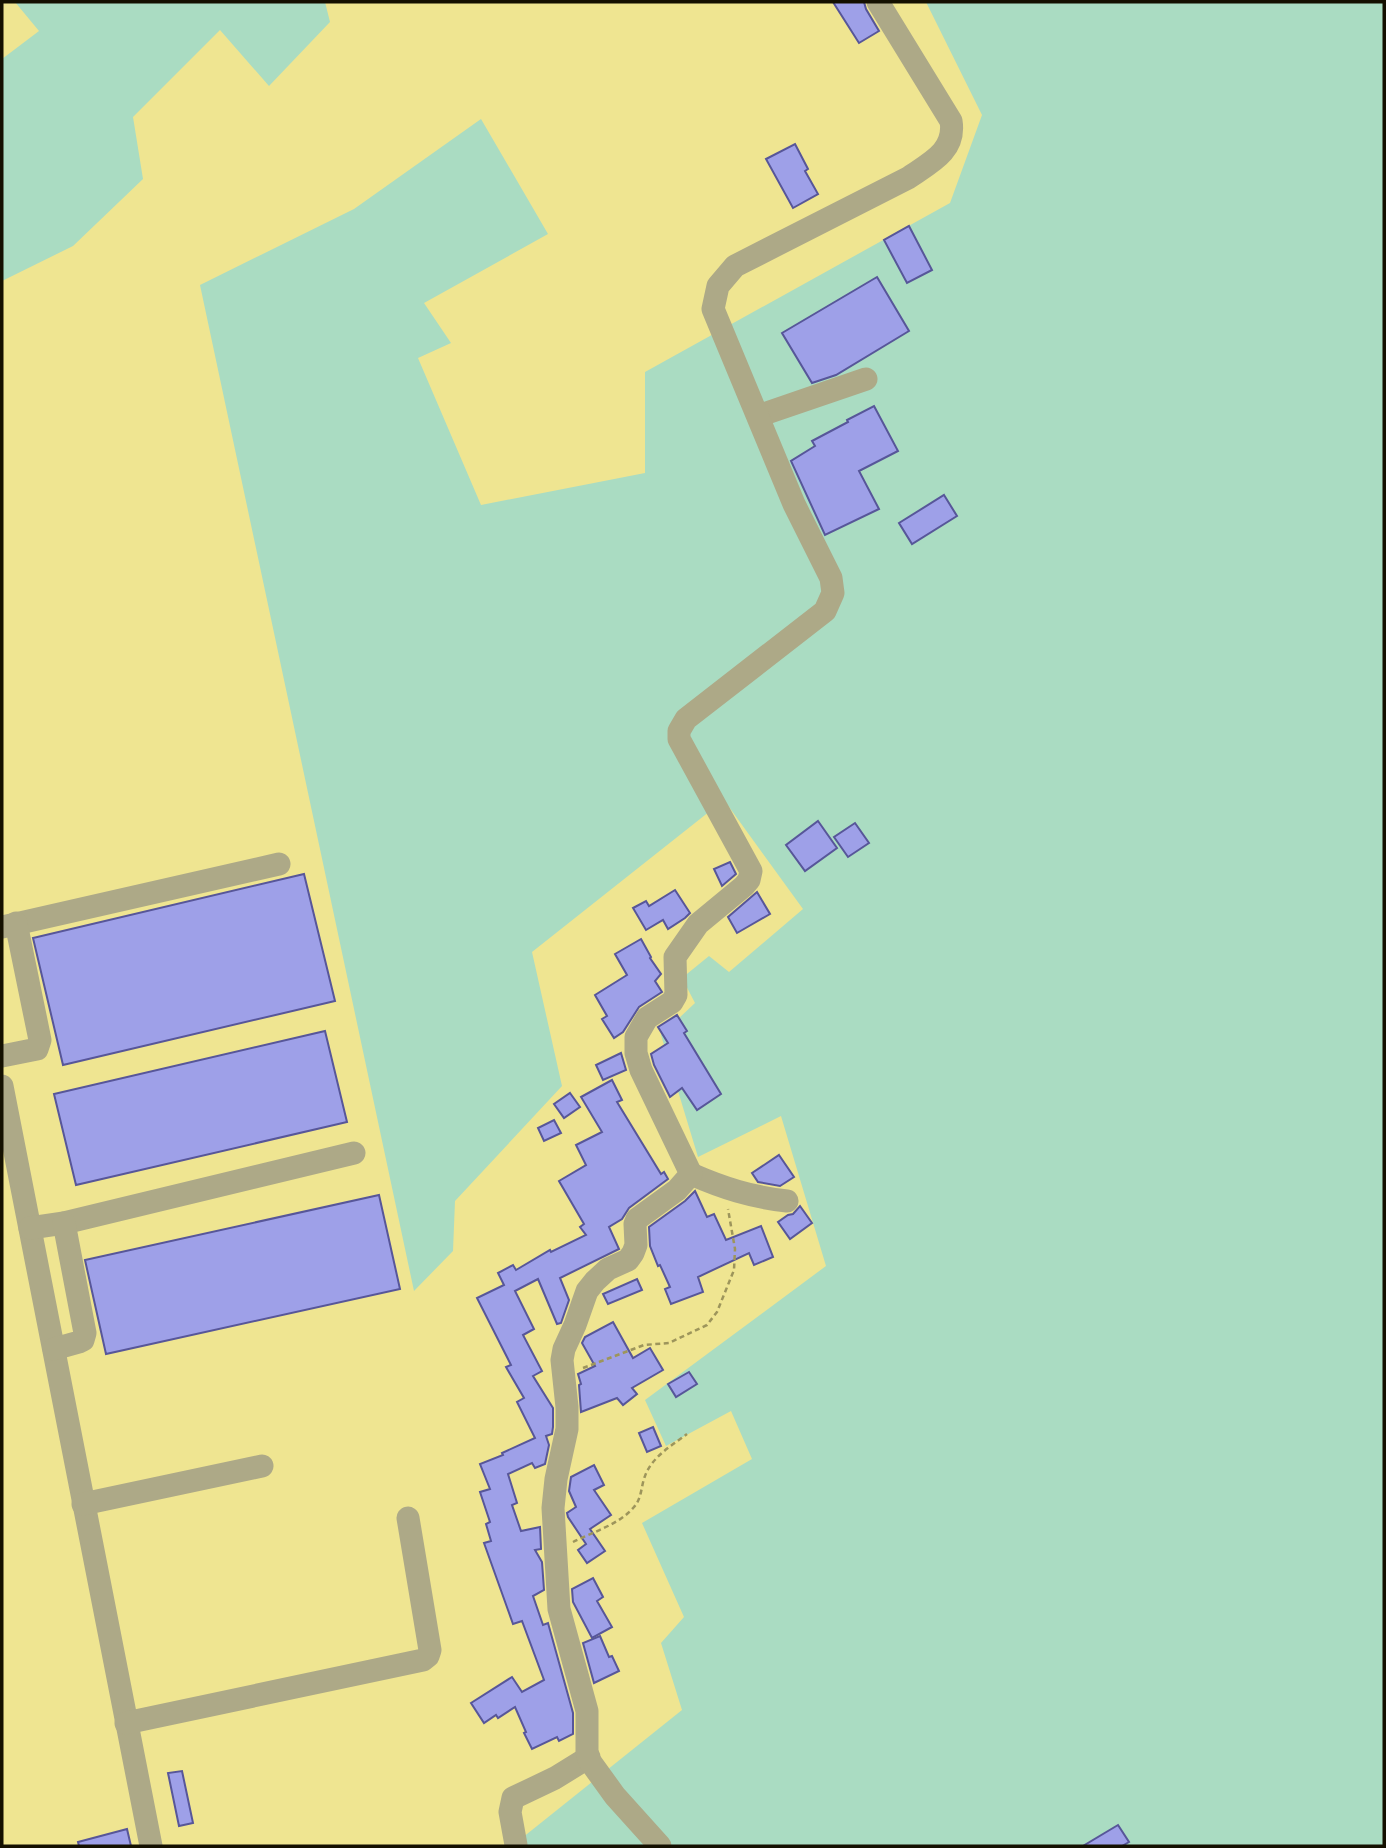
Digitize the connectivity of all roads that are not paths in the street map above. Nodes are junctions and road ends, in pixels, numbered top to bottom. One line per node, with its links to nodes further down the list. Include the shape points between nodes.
1 (877, 2): 3 (street, via 953,130 945,152 908,178 734,266 718,286 713,309)
2 (866, 379): 3 (street)
3 (758, 416): 9 (street, via 831,578 833,593 825,611 686,719 679,731 679,739 751,871 744,886 698,924 675,957 676,995 647,1018 636,1037 641,1070)
4 (279, 864): 5 (street)
5 (9, 925): 6 (street, via 40,1040 37,1049)
6 (2, 1056)
7 (2, 1086): 12 (street)
8 (354, 1153): 11 (street)
9 (691, 1174): 10 (street, via 724,1189); 18 (street, via 637,1219 633,1253 608,1269 587,1291 562,1360 567,1429 554,1499 555,1551 559,1609 587,1711)
10 (787, 1201)
11 (64, 1223): 12 (street); 13 (street, via 85,1333 83,1340)
12 (30, 1228): 13 (street)
13 (54, 1349): 15 (street)
14 (262, 1466): 15 (street)
15 (83, 1504): 17 (street)
16 (408, 1518): 17 (street, via 430,1650 423,1660)
17 (126, 1723): 19 (street)
18 (589, 1757): 20 (street, via 513,1798); 21 (street, via 615,1796)
19 (151, 1846)
20 (512, 1846)
21 (660, 1846)

